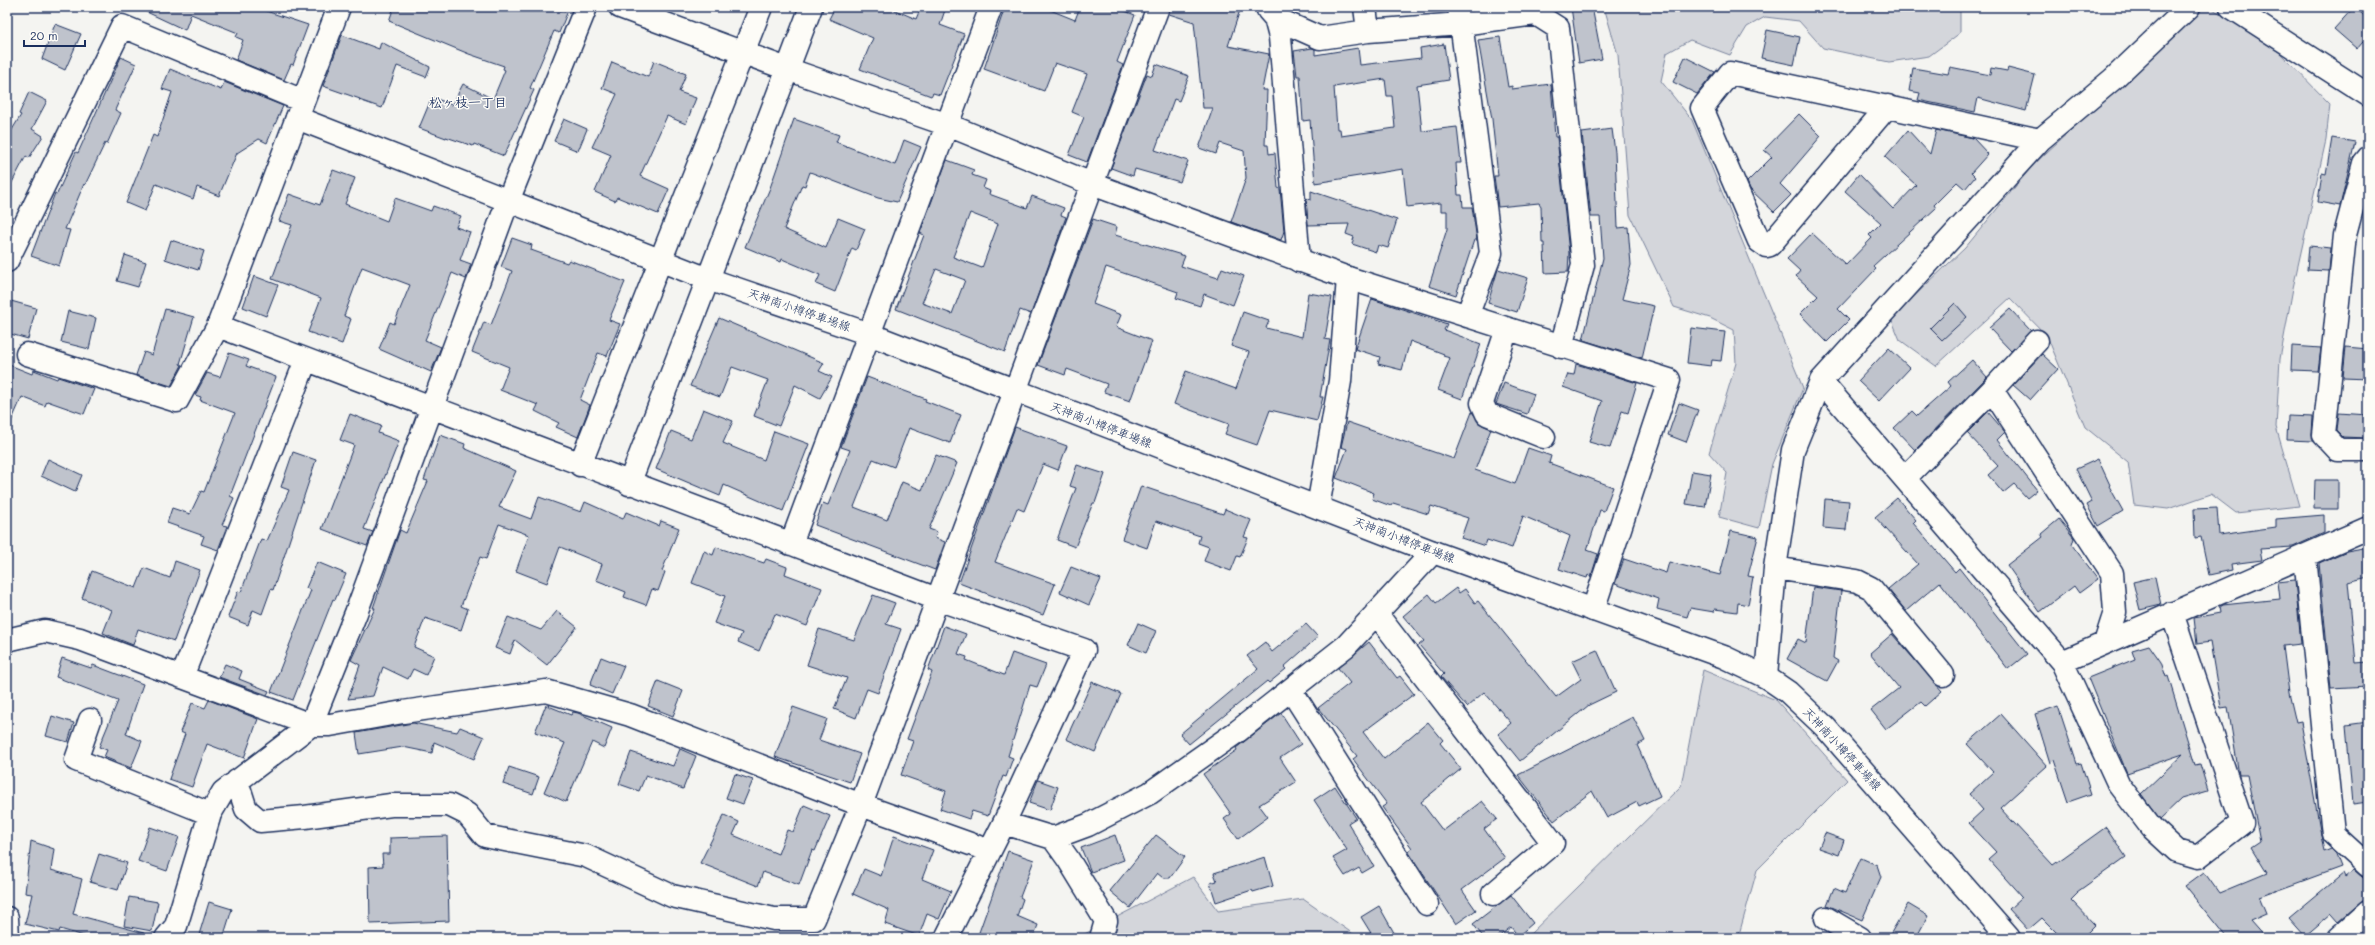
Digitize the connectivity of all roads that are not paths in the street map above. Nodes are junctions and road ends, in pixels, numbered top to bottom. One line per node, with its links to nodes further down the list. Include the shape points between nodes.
1 (339, 7): 18 (street)
2 (586, 7): 23 (street)
3 (620, 7): 14 (street)
4 (761, 7): 14 (street)
5 (811, 7): 15 (street)
6 (991, 7): 19 (street)
7 (1158, 7): 22 (street)
8 (1365, 7): 13 (street)
9 (2190, 7): 20 (street, via 2113,79)
10 (2231, 7): 16 (street)
11 (1270, 13): 13 (street, via 1320,38); 26 (street, via 1280,37)
12 (1460, 16): 13 (street); 29 (street, via 1491,253); 34 (street, via 1536,14 1558,28 1583,265)
13 (1368, 31)
14 (744, 53): 15 (street); 24 (street)
15 (787, 69): 19 (street); 28 (street)
16 (2368, 95)
17 (1888, 106): 17 (street, via 1730,73 1702,108 1759,241 1766,246 1770,245); 20 (street)
18 (300, 109): 23 (street, 天神南小樽停車場線); 25 (street, 天神南小樽停車場線, via 122,26); 30 (street)
19 (948, 125): 22 (street); 32 (street)
20 (2040, 140): 37 (street)
21 (2368, 158): 42 (street, via 2364,163 2345,235 2324,435 2338,450)
22 (1092, 184): 26 (street); 39 (street)
23 (508, 201): 24 (street, 天神南小樽停車場線); 40 (street)
24 (661, 259): 28 (street, 天神南小樽停車場線); 43 (street)
25 (7, 261)
26 (1299, 261): 27 (street)
27 (1348, 278): 29 (street); 46 (street, via 1340,381)
28 (708, 279): 32 (street, 天神南小樽停車場線); 45 (street)
29 (1467, 316): 31 (street)
30 (218, 326): 35 (street, via 177,401); 36 (street)
31 (1507, 329): 34 (street); 41 (street, via 1482,403 1487,414)
32 (868, 334): 39 (street, 天神南小樽停車場線); 48 (street)
33 (2037, 341): 38 (street)
34 (1561, 347): 53 (street, via 1669,380)
35 (27, 354)
36 (306, 360): 40 (street); 60 (street)
37 (1821, 381): 44 (street); 51 (street, via 1793,450)
38 (1992, 390): 44 (street); 57 (street, via 2112,573 2115,612)
39 (1014, 392): 46 (street, 天神南小樽停車場線); 52 (street)
40 (430, 408): 43 (street); 64 (street, via 356,613)
41 (1544, 436)
42 (2368, 450)
43 (580, 465): 45 (street)
44 (1905, 478): 58 (street)
45 (629, 484): 48 (street)
46 (1318, 507): 49 (street, 天神南小樽停車場線)
47 (2368, 528): 50 (street)
48 (791, 544): 52 (street)
49 (1432, 552): 53 (street, 天神南小樽停車場線); 54 (street)
50 (2305, 557): 55 (street); 71 (street, via 2333,834)
51 (1775, 568): 59 (street, via 1857,581 1872,588); 61 (street)
52 (937, 599): 66 (street); 68 (street, via 1084,650)
53 (1593, 610): 61 (street, 天神南小樽停車場線, via 1724,658)
54 (1376, 613): 62 (street, via 1346,646); 72 (street, via 1553,843)
55 (2172, 613): 57 (street); 58 (street, via 2242,824 2198,857 2177,851 2151,826 2119,785)
56 (7, 640): 60 (street, via 45,631 80,639)
57 (2105, 643): 58 (street)
58 (2062, 662)
59 (1942, 675)
60 (182, 677): 64 (street)
61 (1766, 677): 83 (street, 天神南小樽停車場線, via 1788,692 1825,727)
62 (1291, 690): 69 (street, via 1150,793 1088,825); 73 (street)
63 (90, 720): 67 (street, via 76,760)
64 (311, 724): 65 (street); 66 (street, via 330,725 546,692 630,715)
65 (237, 781): 67 (street, via 222,792); 77 (street, via 246,809 260,821 305,818 391,805 449,805 467,814 485,836 586,856 672,896)
66 (861, 805): 70 (street); 77 (street)
67 (210, 814): 79 (street, via 176,926)
68 (1004, 823): 69 (street); 70 (street)
69 (1053, 838): 81 (street, via 1106,921)
70 (990, 851): 80 (street)
71 (2368, 866)
72 (1493, 894)
73 (1427, 904)
74 (2368, 912): 84 (street)
75 (7, 918): 78 (street)
76 (1826, 918): 82 (street)
77 (813, 929)
78 (8, 938)
79 (166, 938)
80 (946, 938)
81 (1101, 938)
82 (1860, 938)
83 (2009, 938)
84 (2339, 938)

